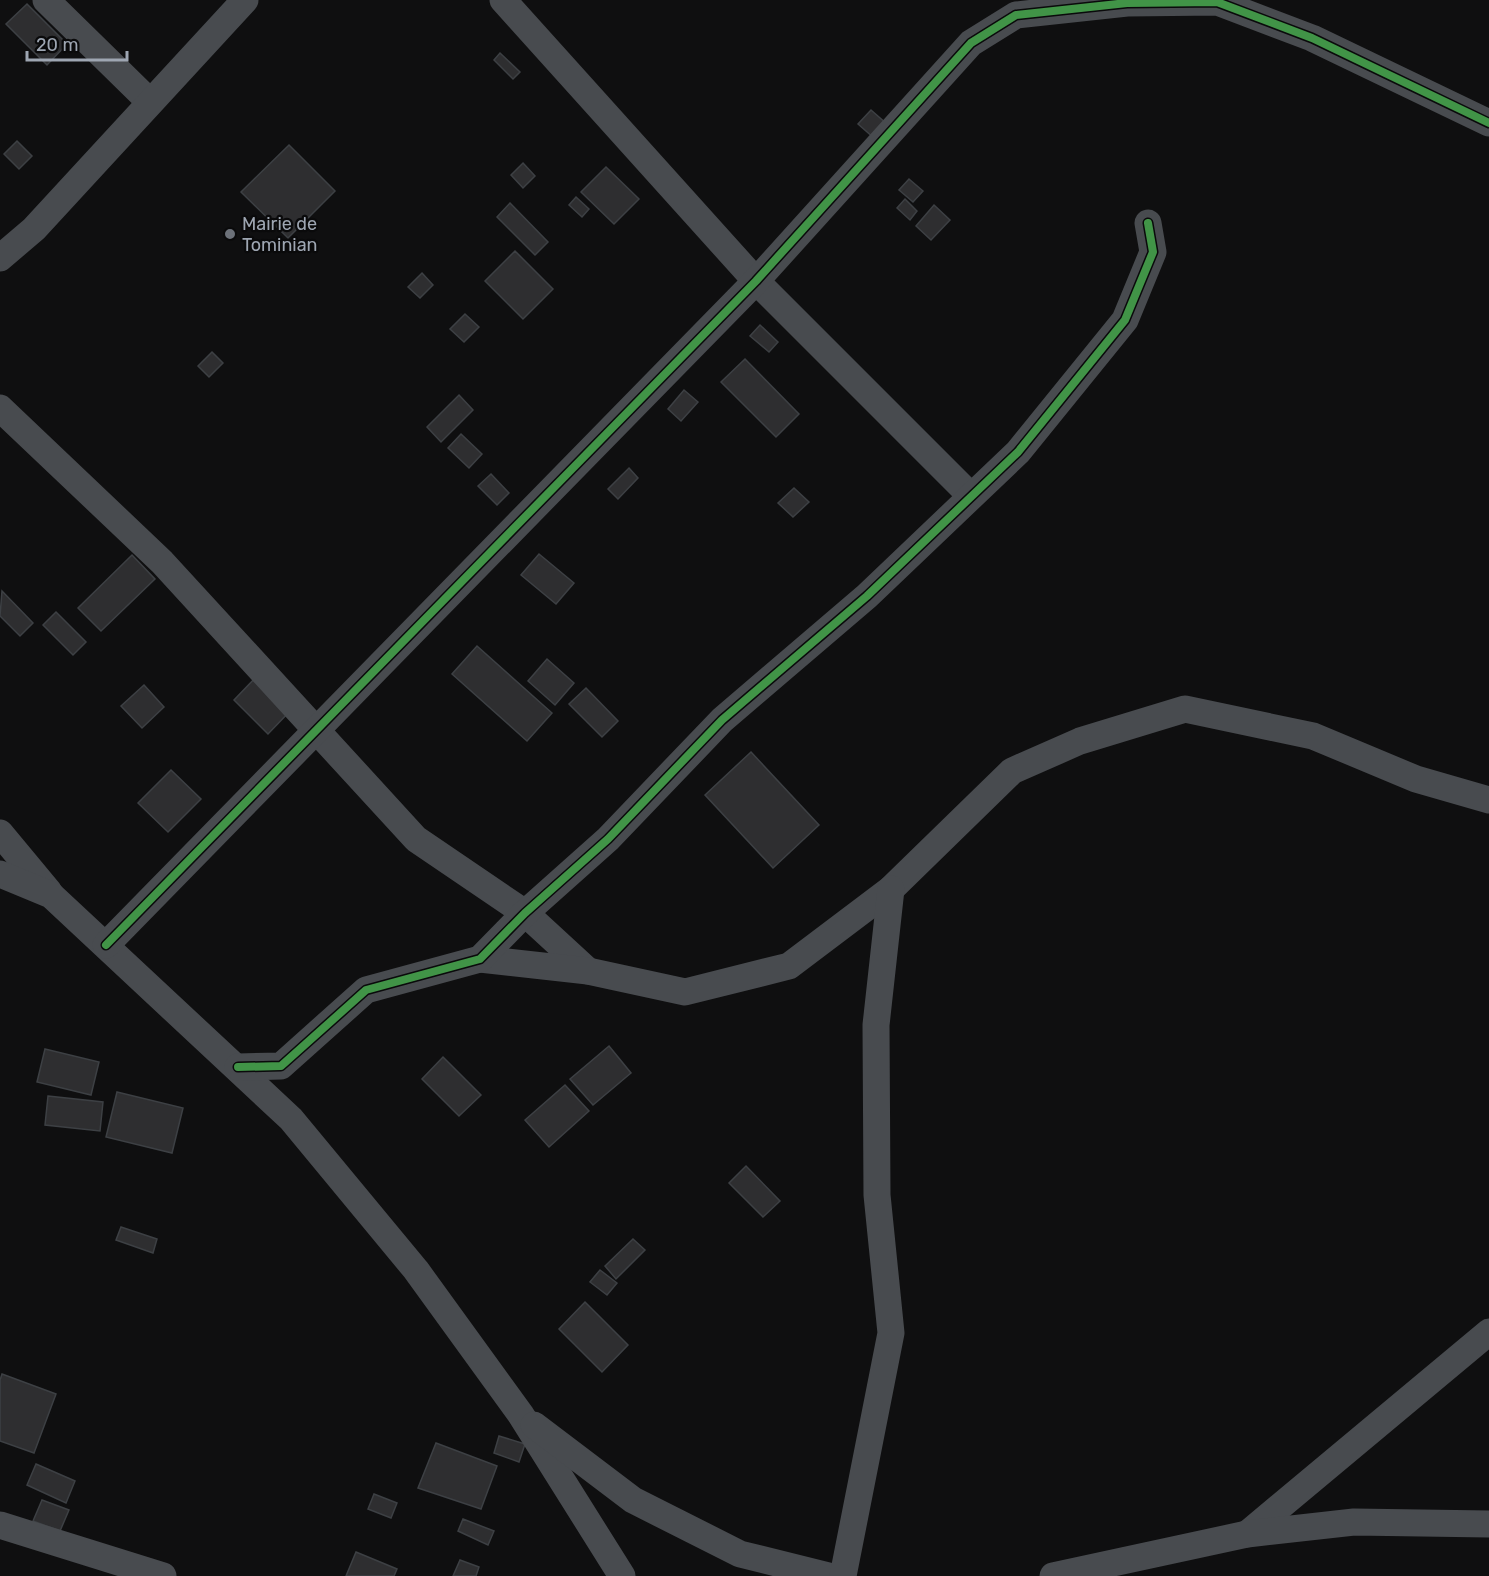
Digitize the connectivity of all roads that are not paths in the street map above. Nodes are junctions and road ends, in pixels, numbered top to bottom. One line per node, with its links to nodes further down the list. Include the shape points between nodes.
1 (46, 0): 5 (street)
2 (245, 0): 5 (street)
3 (503, 0): 9 (street)
4 (1123, 2): 6 (street, via 1217,2 1312,38); 9 (street, via 1016,15 971,43)
5 (150, 102): 8 (street, via 34,229)
6 (1489, 123)
7 (1148, 223): 11 (street, via 1153,252 1125,320 1018,452)
8 (0, 258)
9 (756, 281): 11 (street); 12 (street)
10 (0, 408): 12 (street, via 162,562)
11 (971, 496): 18 (street, via 867,596 722,720 608,839)
12 (316, 732): 18 (street, via 416,839); 19 (street)
13 (1489, 800): 16 (street, via 1416,779 1313,736 1185,709 1080,741 1012,771)
14 (0, 833): 17 (street)
15 (0, 874): 17 (street)
16 (891, 889): 21 (street, via 789,966 685,992); 31 (street, via 876,1025 878,1195 891,1333)
17 (51, 895): 19 (street)
18 (525, 913): 20 (street); 21 (street)
19 (106, 945): 22 (street)
20 (480, 958): 21 (street); 22 (street, via 366,990 281,1066)
21 (588, 971)
22 (238, 1067): 24 (street, via 291,1119 416,1270)
23 (1489, 1332): 27 (street)
24 (521, 1415): 29 (street); 30 (street, via 633,1500 740,1554)
25 (1489, 1524): 27 (street, via 1354,1522)
26 (0, 1525): 28 (street)
27 (1247, 1534): 32 (street)
28 (163, 1576)
29 (622, 1576)
30 (829, 1576)
31 (843, 1576)
32 (1053, 1576)

